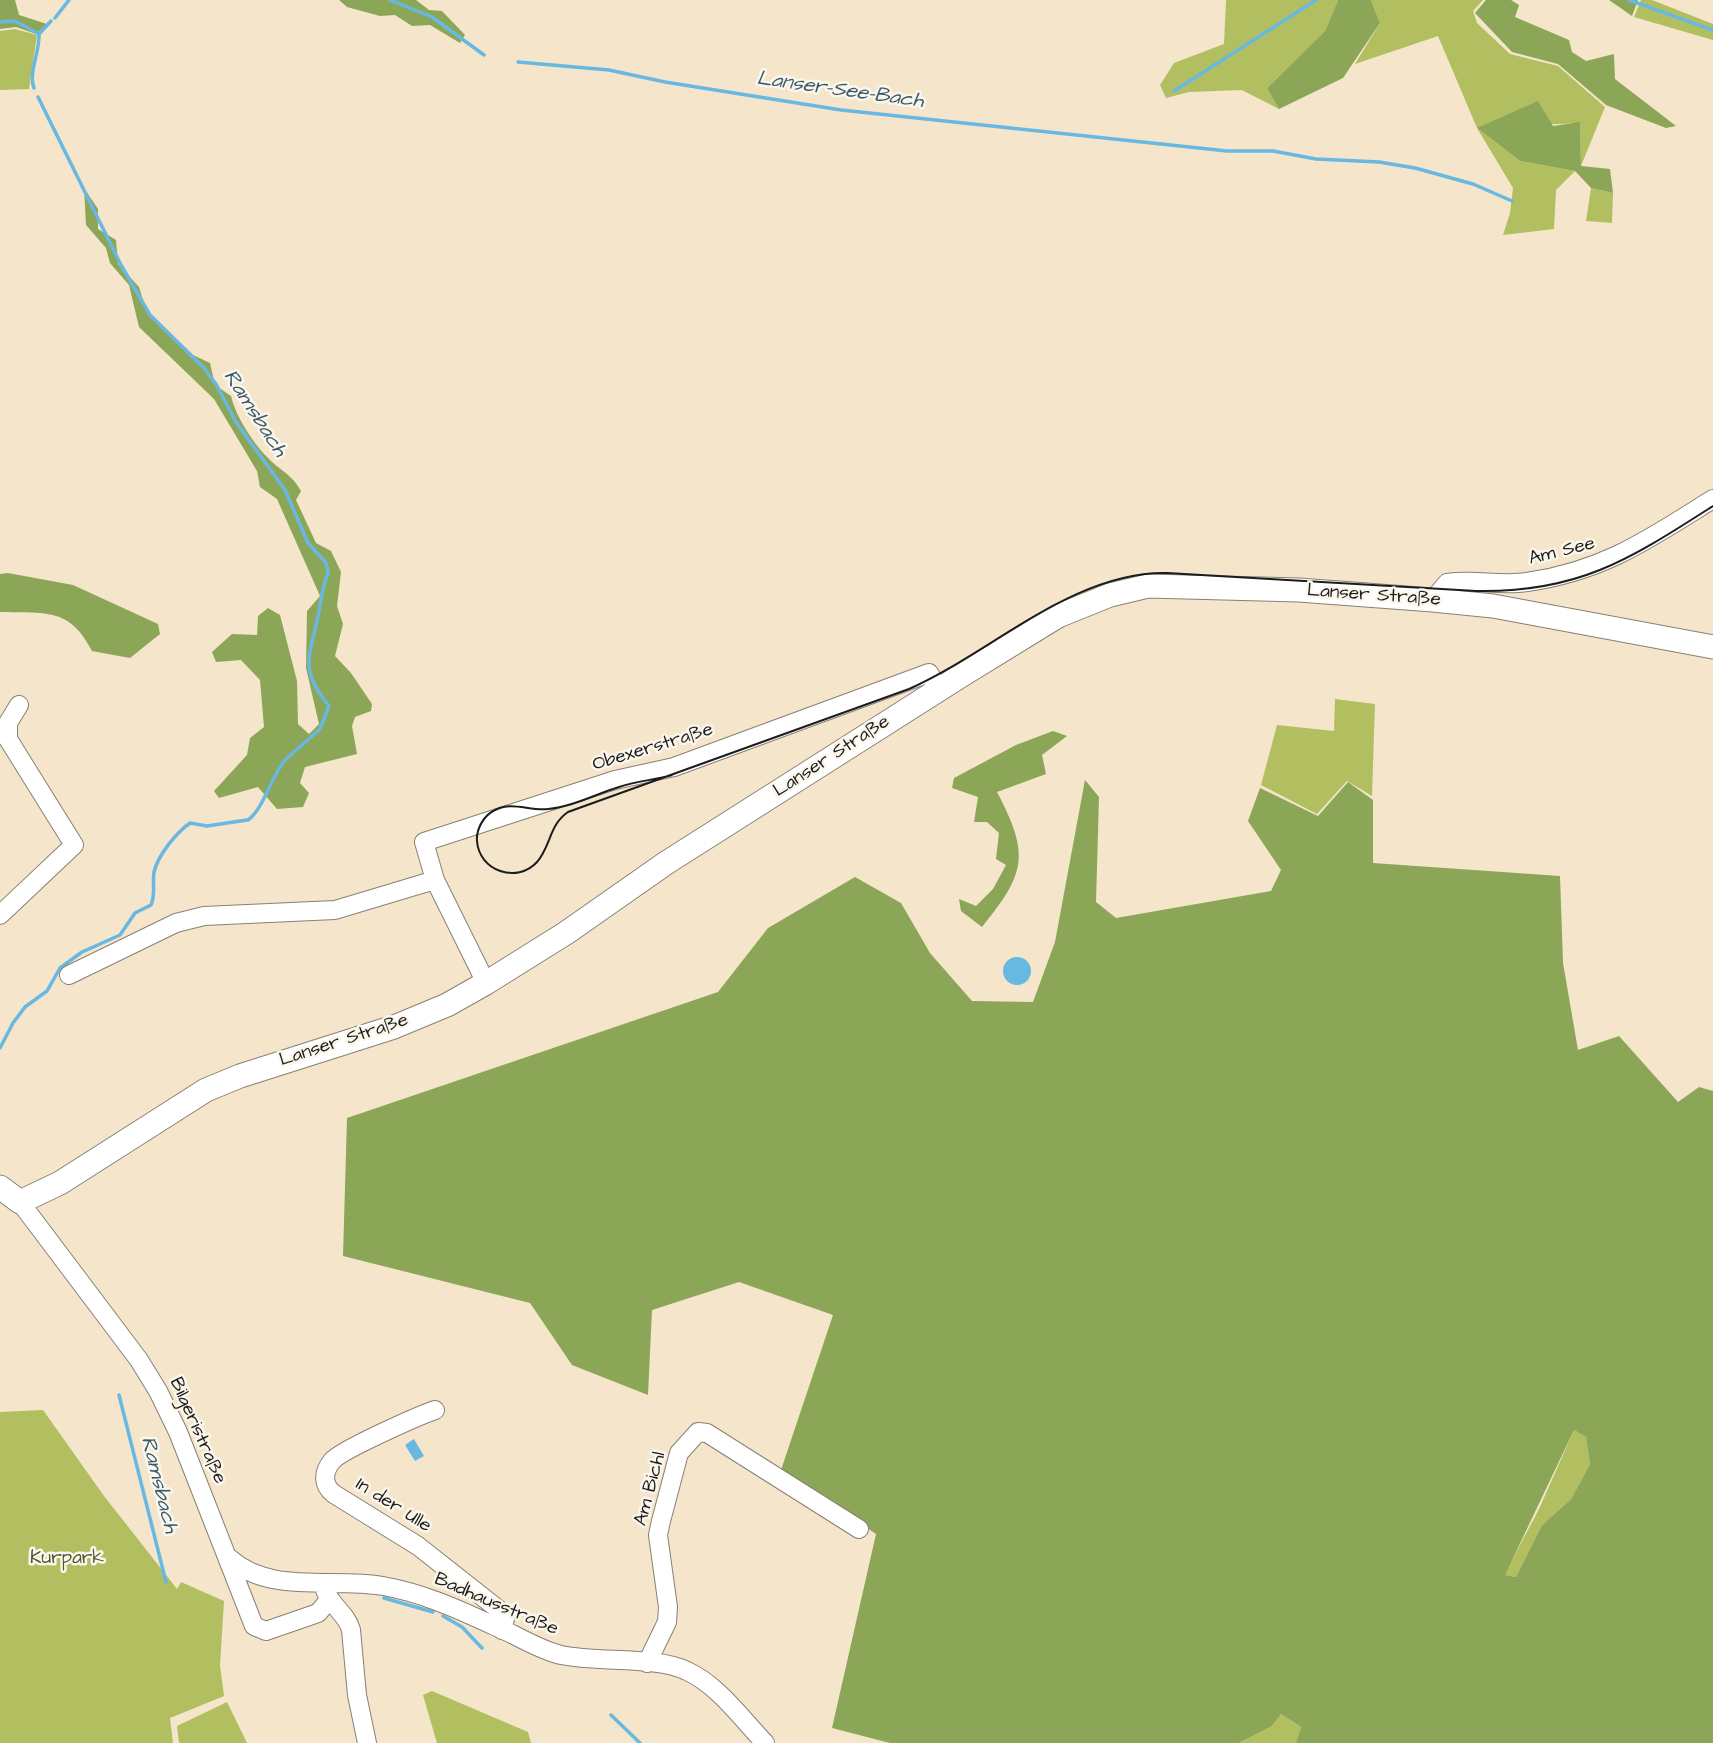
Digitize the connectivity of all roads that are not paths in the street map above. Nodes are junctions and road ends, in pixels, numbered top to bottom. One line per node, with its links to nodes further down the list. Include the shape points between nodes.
1 (1713, 499): 2 (street, Am See, via 1615,559 1586,570 1524,583 1470,579)
2 (1440, 591): 3 (main road, Lanser Straße, via 1493,606); 4 (main road, Lanser Straße, via 1148,586 1058,616)
3 (1713, 647)
4 (934, 681): 6 (street, Obexerstraße, via 674,767 615,780 424,842); 9 (main road, Lanser Straße, via 566,933)
5 (19, 705): 7 (street, via 8,723 8,739 74,845)
6 (435, 880): 8 (street, via 335,910 204,916); 9 (street, Obexerstraße)
7 (0, 915)
8 (69, 975)
9 (485, 983): 11 (main road, Lanser Straße, via 394,1027 206,1090 60,1183)
10 (0, 1187): 11 (main road)
11 (20, 1202): 14 (street, Bilgeristraße, via 154,1384)
12 (435, 1410): 16 (street, In der Ulle, via 336,1458 324,1478 326,1485 418,1546 498,1609 505,1619)
13 (859, 1528): 17 (street, Am Bichl, via 707,1433 698,1432 680,1453 661,1521 658,1535 667,1622)
14 (229, 1558): 15 (street, Badhausstraße, via 253,1573); 15 (street, Bilgeristraße, via 259,1630 318,1613)
15 (326, 1592): 16 (street, Badhausstraße, via 357,1583 401,1590 442,1602); 18 (street, via 349,1621)
16 (502, 1630): 17 (street, Badhausstraße, via 559,1655)
17 (647, 1663): 19 (street, Badhausstraße, via 669,1664 699,1678)
18 (367, 1743)
19 (765, 1743)

